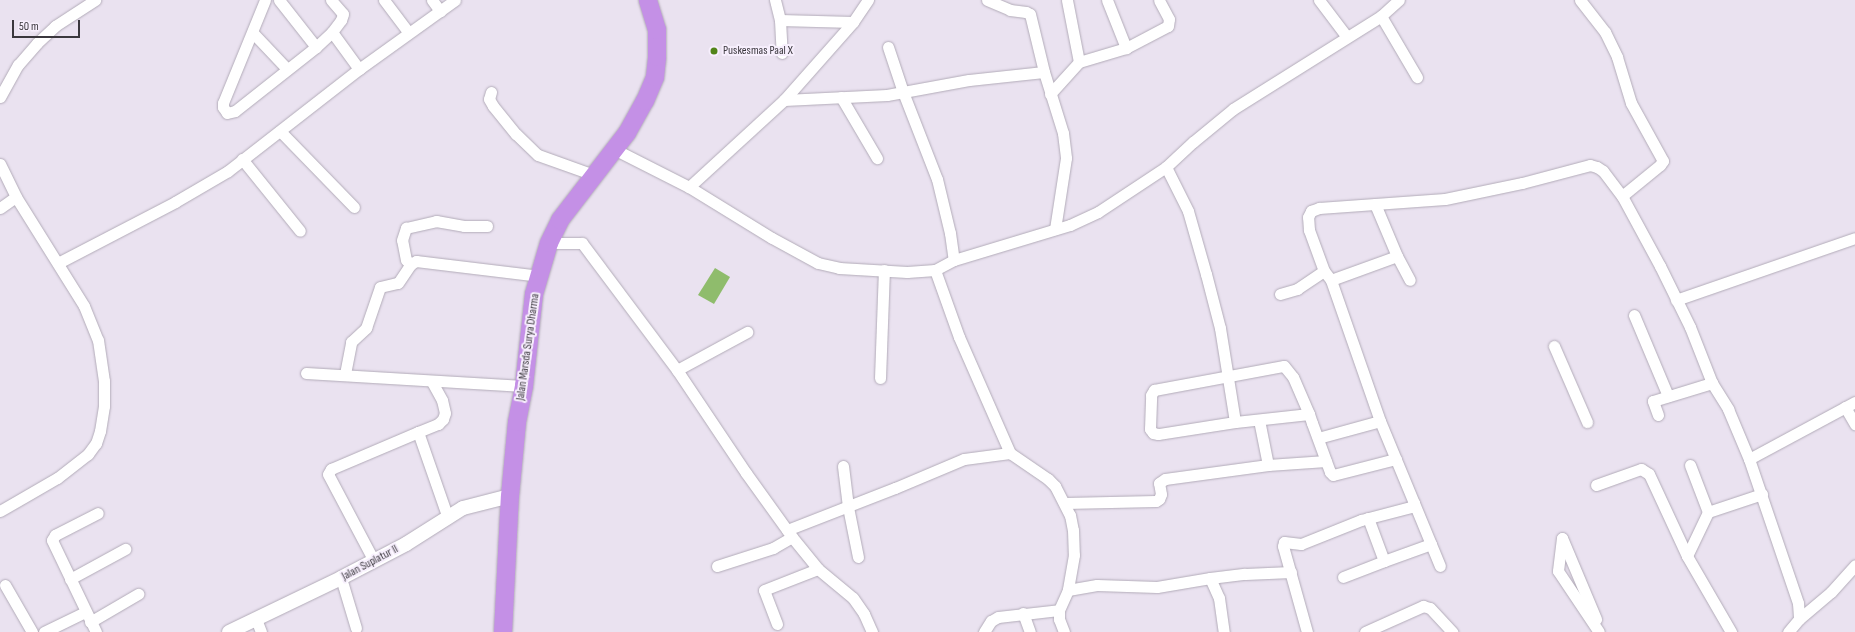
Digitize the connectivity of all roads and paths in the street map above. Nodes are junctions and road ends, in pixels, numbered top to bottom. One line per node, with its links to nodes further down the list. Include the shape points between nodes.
1 (95, 0): 38 (street, via 55,26 37,42 18,65)
2 (265, 0): 23 (street)
3 (278, 0): 26 (street)
4 (331, 0): 22 (street, via 343,14)
5 (384, 0): 24 (street)
6 (432, 0): 18 (street)
7 (455, 0): 18 (street)
8 (648, 0): 42 (highway, Jalan Marsda Surya Dharma, via 657,30 655,76 646,101)
9 (774, 0): 20 (street)
10 (868, 0): 21 (street)
11 (987, 0): 33 (street, via 1010,10 1030,14)
12 (1067, 0): 30 (street)
13 (1107, 0): 28 (street)
14 (1159, 0): 28 (street, via 1169,19 1168,26)
15 (1319, 0): 25 (street)
16 (1400, 0): 19 (street)
17 (1580, 0): 49 (street, via 1605,32 1617,56 1631,103 1663,161)
18 (440, 11): 24 (street)
19 (1380, 16): 25 (street); 34 (street)
20 (780, 20): 21 (street); 29 (street)
21 (854, 22): 40 (street)
22 (332, 32): 26 (street); 32 (street)
23 (253, 33): 31 (street); 31 (street, via 223,103 225,110 228,113 235,111)
24 (409, 33): 32 (street)
25 (1347, 37): 46 (street, via 1233,109)
26 (316, 47): 31 (street)
27 (888, 47): 36 (street)
28 (1126, 48): 30 (street)
29 (782, 53)
30 (1079, 62): 37 (street)
31 (287, 69)
32 (358, 69): 41 (street)
33 (1044, 72): 36 (street, via 969,80); 37 (street)
34 (1417, 77)
35 (491, 92): 47 (street, via 489,99 493,106 538,155)
36 (903, 92): 39 (street); 60 (street, via 937,179)
37 (1050, 94): 55 (street, via 1063,133 1066,158)
38 (0, 97)
39 (841, 97): 40 (street); 43 (street)
40 (784, 100): 48 (street)
41 (280, 131): 44 (street); 52 (street)
42 (614, 149): 47 (highway, Jalan Marsda Surya Dharma); 48 (street)
43 (877, 158)
44 (242, 160): 56 (street); 61 (street, via 175,202)
45 (0, 164): 50 (street)
46 (1166, 167): 55 (street, via 1098,212); 76 (street, via 1188,211 1220,328)
47 (594, 175): 58 (highway, Jalan Marsda Surya Dharma, via 560,220)
48 (689, 187): 63 (street, via 818,263 839,268)
49 (1622, 196): 51 (street, via 1603,171 1590,165 1522,183 1445,199); 69 (street)
50 (16, 197): 53 (street); 61 (street)
51 (1375, 204): 59 (street); 65 (street, via 1319,208 1312,211 1308,217 1309,230)
52 (354, 207)
53 (0, 208)
54 (487, 226): 62 (street, via 464,226 436,221 406,228 402,240 406,260)
55 (1055, 229): 60 (street)
56 (300, 231)
57 (1855, 238): 69 (street)
58 (549, 243): 66 (highway, Jalan Marsda Surya Dharma); 73 (street, via 582,243)
59 (1397, 256): 65 (street); 67 (street)
60 (954, 260): 64 (street)
61 (58, 263): 105 (street, via 81,301 98,340 104,381 100,431 96,443 79,462 57,478)
62 (411, 264): 66 (street, via 422,261); 75 (street, via 398,283 380,287 366,328 351,342)
63 (884, 270): 64 (street); 77 (street)
64 (935, 270): 92 (street, via 959,338)
65 (1327, 275): 68 (street, via 1298,289); 86 (street)
66 (540, 276): 80 (highway, Jalan Marsda Surya Dharma, via 532,306)
67 (1410, 280)
68 (1280, 294)
69 (1676, 300): 79 (street)
70 (1634, 315): 81 (street)
71 (747, 332): 73 (street)
72 (1554, 346): 88 (street)
73 (677, 370): 110 (street)
74 (306, 373): 75 (street)
75 (345, 374): 78 (street)
76 (1227, 376): 83 (street, via 1284,366 1294,376); 87 (street); 87 (street, via 1154,390 1151,395 1150,430 1158,434)
77 (880, 378)
78 (432, 382): 80 (street); 90 (street, via 442,400 445,413 438,424)
79 (1712, 382): 81 (street); 94 (street, via 1728,408)
80 (524, 386): 101 (highway, Jalan Marsda Surya Dharma, via 517,422)
81 (1668, 396): 84 (street, via 1653,401)
82 (1850, 404): 89 (street); 94 (street)
83 (1308, 414): 85 (street); 91 (street)
84 (1658, 415)
85 (1259, 420): 87 (street); 96 (street)
86 (1380, 421): 91 (street); 93 (street)
87 (1235, 422)
88 (1587, 422)
89 (1855, 424)
90 (418, 432): 108 (street); 115 (street, via 329,471)
91 (1318, 438): 95 (street)
92 (1010, 453): 102 (street, via 1048,479); 104 (street, via 964,459)
93 (1396, 459): 95 (street, via 1337,475 1330,472); 103 (street)
94 (1749, 459): 100 (street)
95 (1326, 460): 96 (street)
96 (1268, 465): 102 (street, via 1165,479 1158,484 1161,494 1160,499 1156,501)
97 (1690, 465): 106 (street)
98 (843, 466): 104 (street)
99 (1596, 485): 113 (street, via 1634,471 1646,470)
100 (1762, 494): 106 (street); 132 (street, via 1798,603)
101 (510, 496): 108 (street, Jalan Suplatur II, via 463,508); 140 (highway, Jalan Marsda Surya Dharma)
102 (1065, 503): 127 (street, via 1073,530 1074,555)
103 (1414, 503): 109 (street); 111 (street)
104 (848, 507): 110 (street); 114 (street)
105 (0, 511)
106 (1708, 512): 113 (street)
107 (98, 513): 125 (street, via 53,537 52,542)
108 (448, 518): 115 (street, Jalan Suplatur II)
109 (1368, 518): 116 (street); 121 (street, via 1301,544 1284,542)
110 (790, 534): 118 (street, via 773,548); 120 (street)
111 (1431, 544): 116 (street); 119 (street)
112 (125, 549): 125 (street)
113 (1687, 556): 150 (street)
114 (858, 558)
115 (374, 561): 123 (street, Jalan Suplatur II)
116 (1384, 561): 122 (street)
117 (1855, 565): 132 (street, via 1831,592)
118 (717, 566)
119 (1440, 566)
120 (818, 569): 133 (street, via 764,590); 141 (street, via 853,598 864,614)
121 (1291, 572): 124 (street); 146 (street)
122 (1343, 577)
123 (342, 578): 134 (street, Jalan Suplatur II); 136 (street)
124 (1210, 578): 127 (street, via 1157,587 1096,585); 145 (street, via 1219,598)
125 (70, 579): 130 (street)
126 (5, 584): 137 (street)
127 (1068, 590): 129 (street)
128 (138, 594): 135 (street)
129 (1059, 610): 131 (street); 144 (street)
130 (85, 612): 135 (street); 138 (street)
131 (1023, 613): 142 (street, via 998,617); 143 (street)
132 (1799, 619): 151 (street)
133 (777, 624)
134 (259, 626): 139 (street, Jalan Suplatur II)
135 (93, 627)
136 (356, 628)
137 (32, 632)
138 (44, 632)
139 (229, 632)
140 (503, 632)
141 (871, 632)
142 (984, 632)
143 (1030, 632)
144 (1064, 632)
145 (1224, 632)
146 (1307, 632)
147 (1365, 632): 148 (street, via 1423,606 1430,608)
148 (1452, 632)
149 (1600, 632): 149 (street, via 1562,538 1558,571)
150 (1731, 632)
151 (1788, 632)

